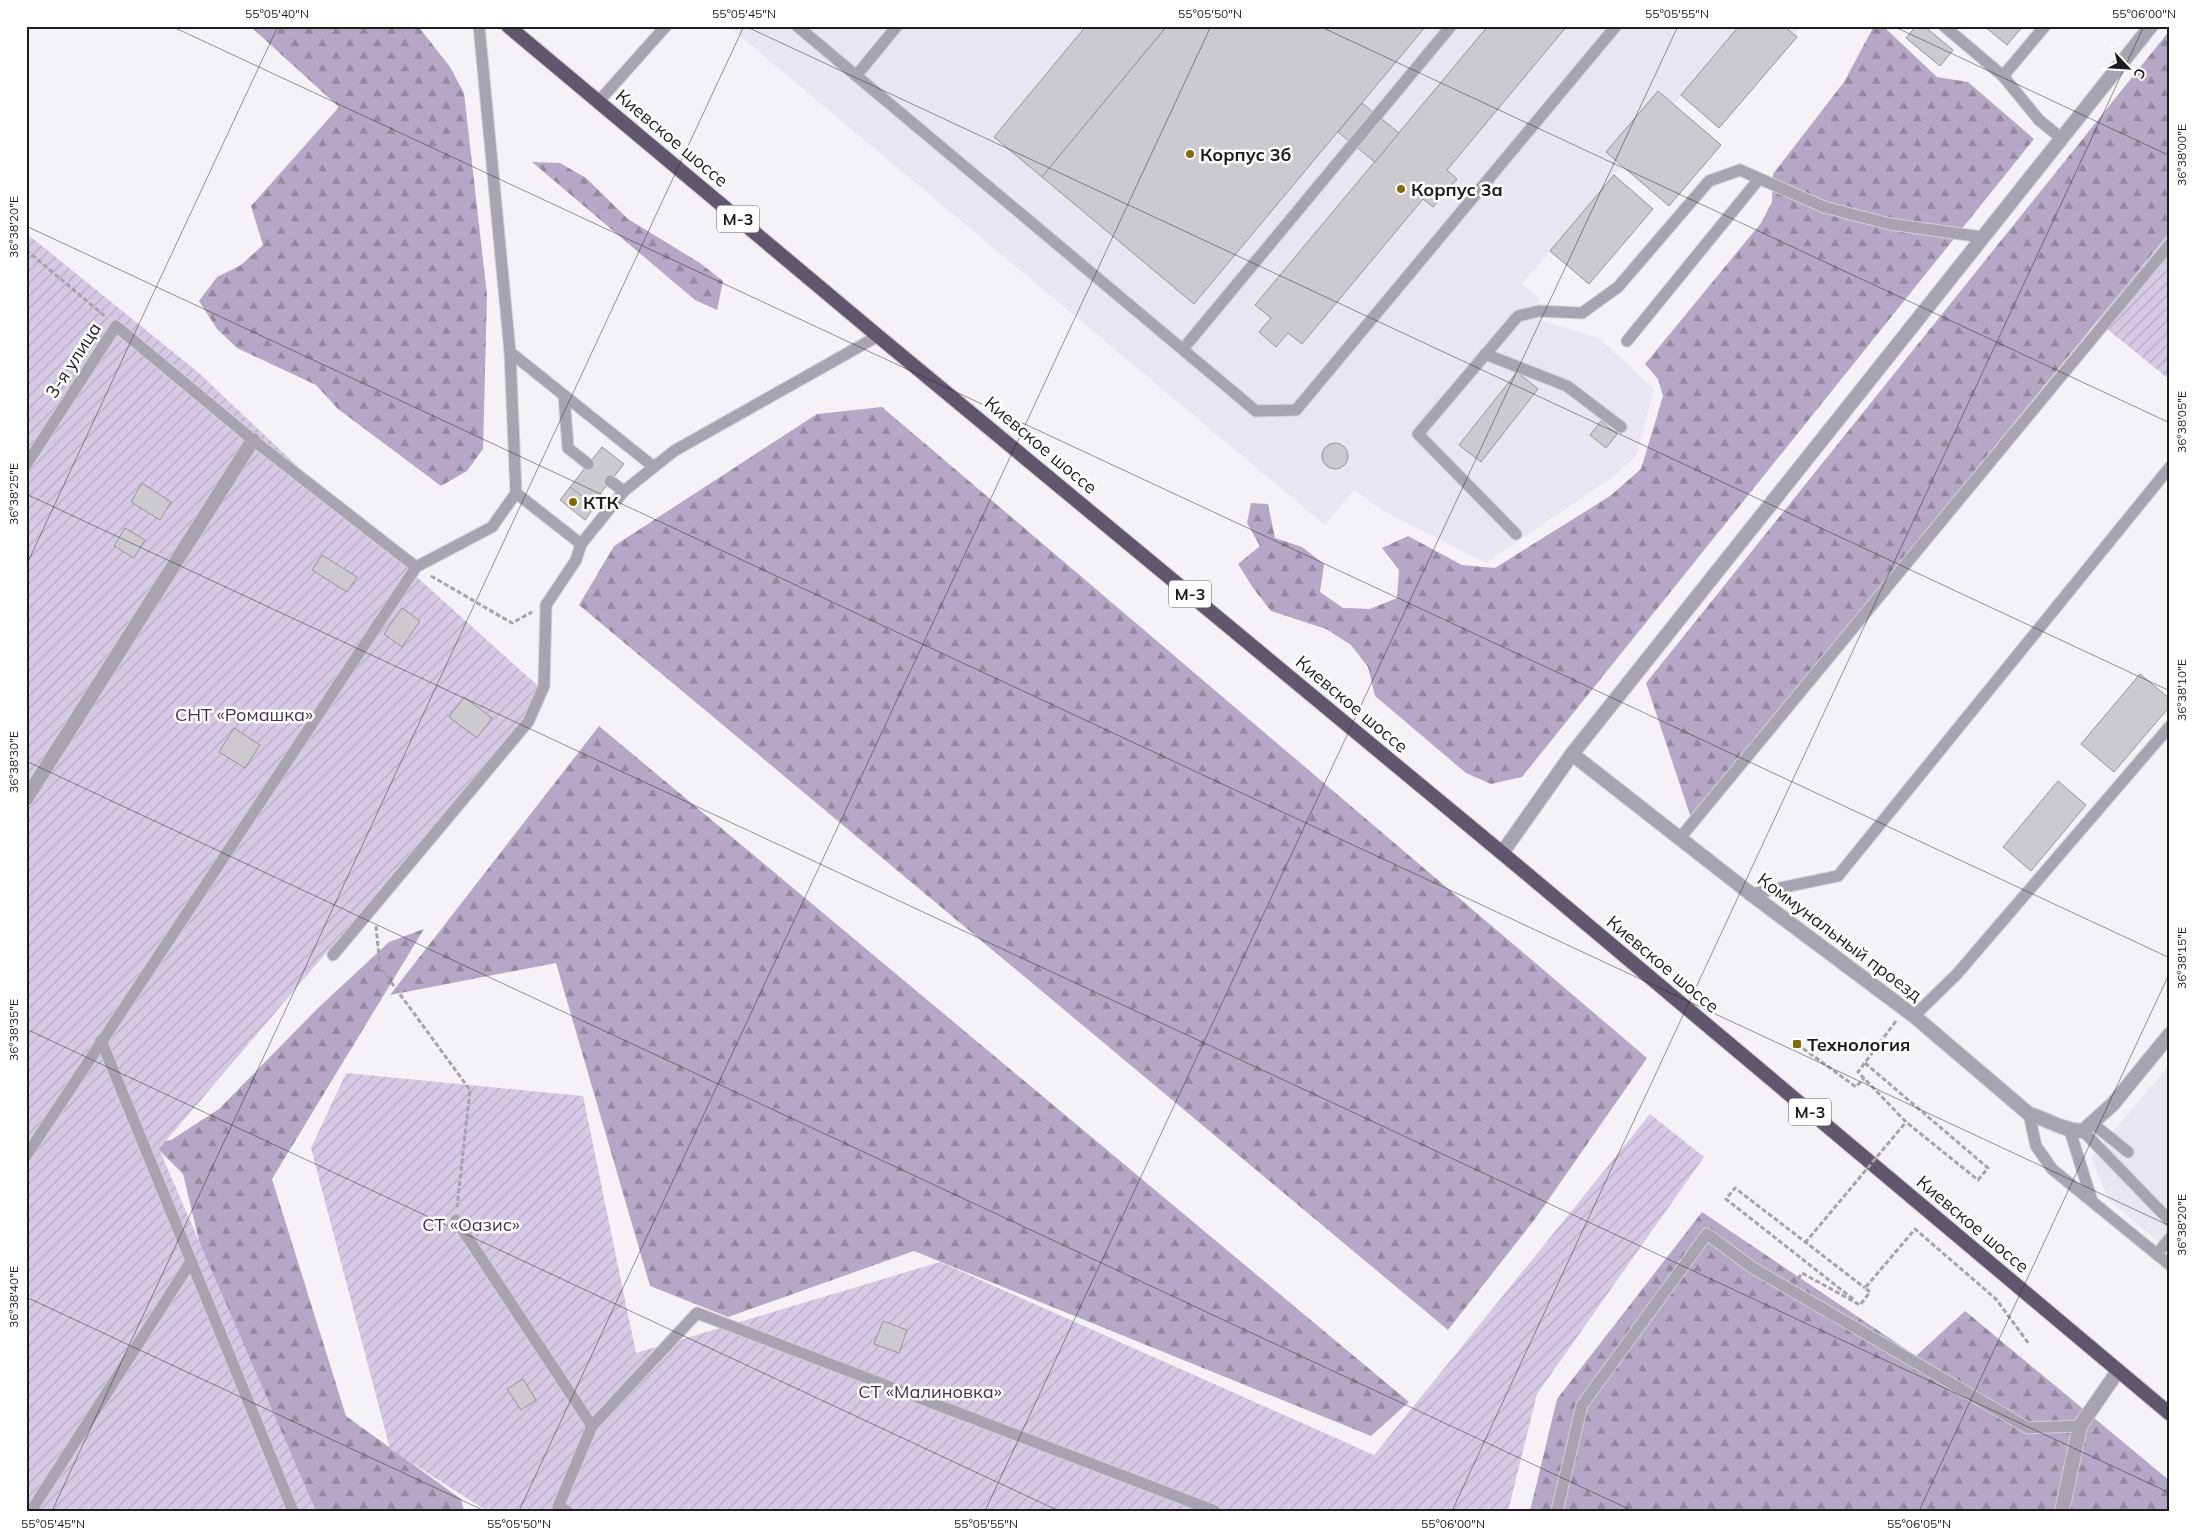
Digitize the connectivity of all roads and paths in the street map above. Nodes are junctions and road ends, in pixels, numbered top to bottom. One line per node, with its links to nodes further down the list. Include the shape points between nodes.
1 (479, 26): 23 (lane)
2 (508, 26): 13 (highway, Киевское шоссе / М-3)
3 (666, 26): 13 (lane)
4 (797, 26): 11 (lane)
5 (897, 26): 11 (lane)
6 (1451, 26): 22 (lane)
7 (1616, 26): 22 (lane, via 1296,410 1256,411)
8 (1944, 26): 12 (lane)
9 (2045, 26): 12 (lane)
10 (2150, 26): 14 (street)
11 (856, 76): 22 (lane)
12 (2003, 76): 14 (lane, via 2039,120)
13 (599, 101): 20 (highway, Киевское шоссе / М-3)
14 (2061, 138): 16 (street)
15 (1759, 179): 16 (lane, via 1834,210 1890,224); 21 (lane); 24 (lane, via 1740,170 1710,181 1618,286 1582,313 1539,311 1518,316)
16 (1982, 237): 40 (street)
17 (2170, 244): 42 (lane)
18 (26, 250): 19 (path)
19 (116, 326): 27 (lane); 29 (lane, 3-я улица)
20 (878, 336): 30 (lane, via 674,450); 43 (highway, Киевское шоссе / М-3)
21 (1627, 341)
22 (1183, 349)
23 (510, 352): 25 (lane); 34 (lane)
24 (1485, 354): 26 (lane, via 1567,386); 35 (lane, via 1418,434)
25 (564, 396): 28 (lane, via 568,448); 30 (lane)
26 (1621, 427)
27 (253, 440): 37 (lane); 41 (street)
28 (588, 464)
29 (26, 465)
30 (654, 467): 33 (lane)
31 (2170, 467): 44 (lane, via 1838,876)
32 (610, 481): 33 (lane)
33 (624, 492): 36 (lane)
34 (516, 493): 36 (lane); 37 (lane, via 492,527)
35 (1516, 534)
36 (581, 544): 38 (lane, via 576,560)
37 (416, 566): 38 (path, via 512,623); 49 (lane)
38 (546, 605): 45 (lane, via 544,686 528,722)
39 (2170, 726): 47 (lane, via 1957,974)
40 (1572, 754): 42 (street, Коммунальный проезд); 43 (street)
41 (26, 799)
42 (1680, 838): 44 (street, Коммунальный проезд)
43 (1502, 853): 70 (highway, Киевское шоссе / М-3)
44 (1751, 894): 47 (street, Коммунальный проезд)
45 (375, 907): 46 (lane); 59 (path, via 380,967 470,1090)
46 (333, 955)
47 (1910, 1012): 51 (path); 53 (street, Коммунальный проезд)
48 (2170, 1034): 55 (street, via 2113,1104)
49 (101, 1040): 57 (lane); 64 (lane)
50 (1796, 1044): 52 (path, via 1856,1087)
51 (1865, 1063): 52 (path, via 1858,1072); 54 (path, via 1988,1168 1978,1180)
52 (1864, 1078): 54 (path)
53 (2029, 1114): 55 (street, Коммунальный проезд); 58 (lane, via 2036,1146 2052,1169)
54 (1906, 1122): 62 (path, bridge)
55 (2082, 1128): 56 (lane); 58 (lane); 60 (lane)
56 (2128, 1152)
57 (26, 1156)
58 (2092, 1201): 63 (lane)
59 (456, 1220): 72 (lane)
60 (2170, 1222)
61 (2170, 1238): 63 (lane)
62 (1805, 1243): 66 (path); 68 (path, via 1736,1188 1726,1199)
63 (2157, 1254): 65 (lane)
64 (190, 1263): 74 (lane); 75 (lane)
65 (2170, 1265)
66 (1865, 1288): 68 (path, via 1870,1292); 69 (path, via 1915,1229 1996,1299)
67 (1790, 1289): 68 (path, via 1802,1273); 73 (lane, via 2028,1428); 78 (lane, via 1752,1268 1707,1234 1582,1405)
68 (1860, 1305)
69 (2029, 1344)
70 (2118, 1371): 71 (highway, Киевское шоссе / М-3); 73 (street)
71 (2170, 1414)
72 (592, 1426): 76 (lane, via 558,1507); 77 (lane, via 697,1313)
73 (2080, 1426): 79 (street)
74 (31, 1511)
75 (293, 1511)
76 (567, 1511)
77 (1215, 1511)
78 (1557, 1511)
79 (2062, 1511)

